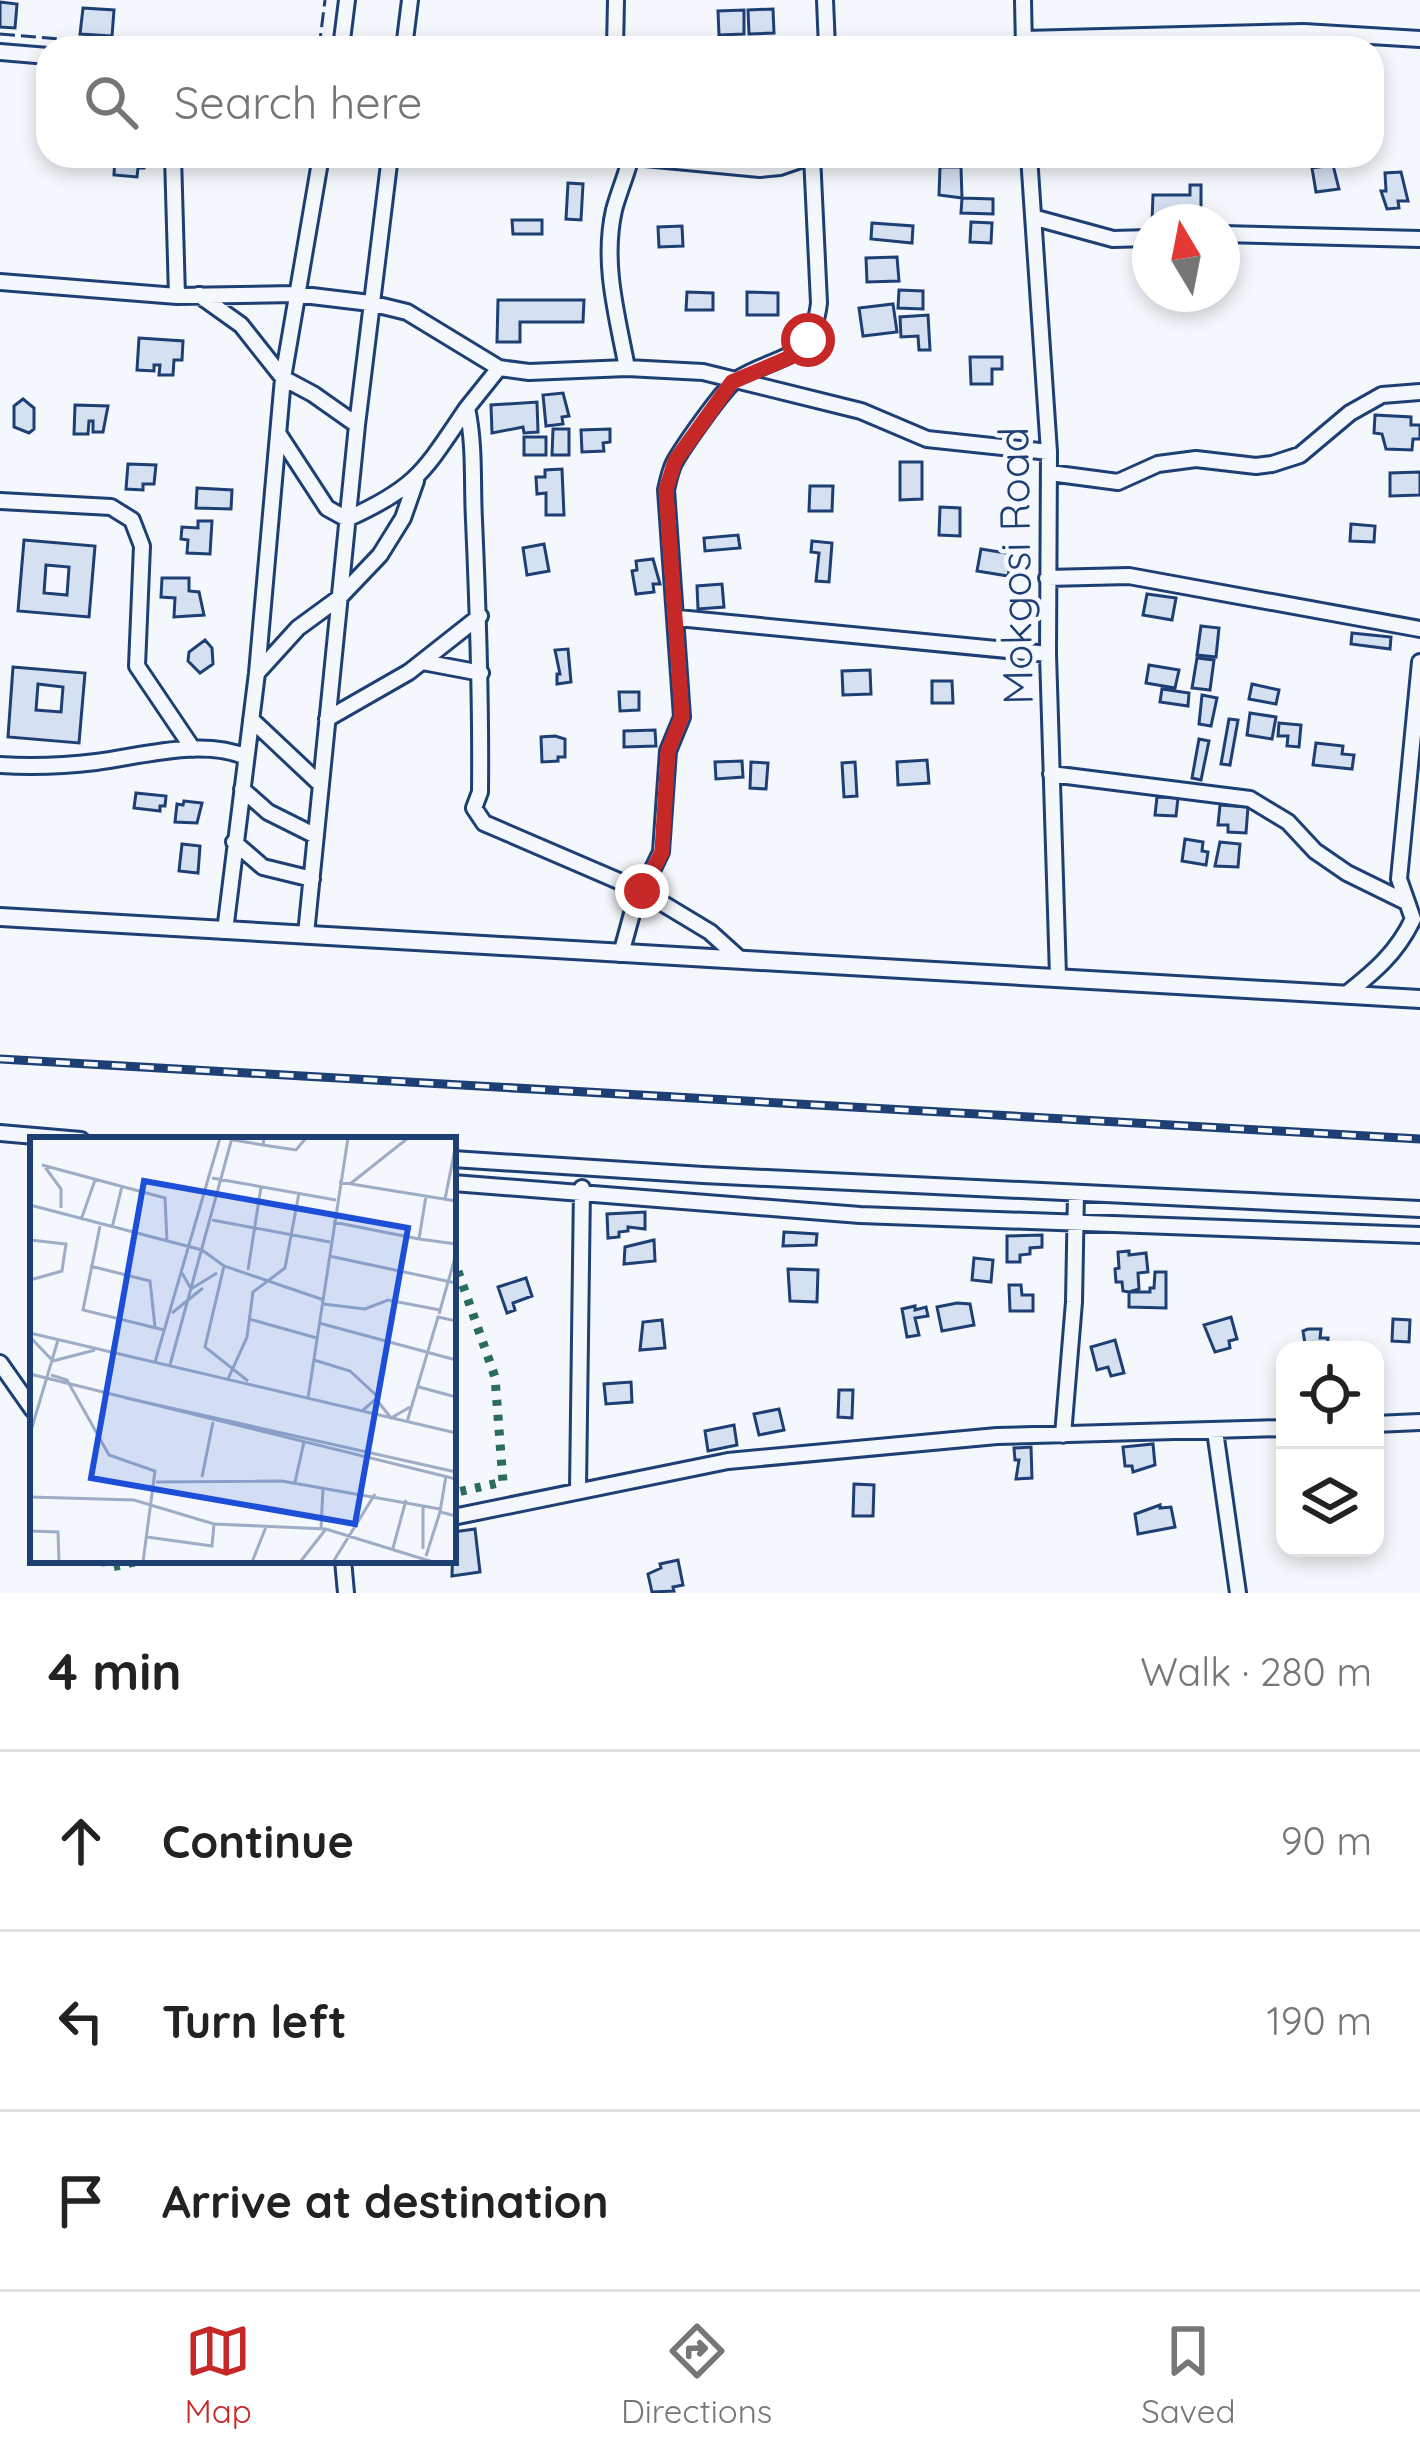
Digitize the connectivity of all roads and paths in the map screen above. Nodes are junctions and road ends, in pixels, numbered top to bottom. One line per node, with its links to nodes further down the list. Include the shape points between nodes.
1 (346, 0): 6 (street)
2 (410, 0): 7 (street)
3 (616, 0): 8 (street)
4 (824, 0): 9 (street)
5 (1023, 0): 10 (street)
6 (342, 36)
7 (406, 36)
8 (615, 36)
9 (826, 36)
10 (1024, 36)
11 (1202, 36): 12 (street)
12 (1370, 36)
13 (1384, 37): 14 (street)
14 (1420, 39)
15 (0, 52): 16 (street)
16 (36, 55)
17 (173, 168): 30 (street)
18 (319, 168): 28 (street)
19 (388, 168): 31 (street)
20 (626, 168): 33 (street, via 609,249)
21 (812, 168): 35 (street, via 817,323 793,356)
22 (1030, 168): 23 (street, Mokgosi Road)
23 (1036, 218): 25 (street); 40 (street, Mokgosi Road)
24 (1240, 234): 26 (street)
25 (1132, 238)
26 (1420, 239)
27 (0, 282): 30 (street)
28 (295, 294): 29 (street); 31 (street); 34 (street)
29 (199, 295): 30 (street); 34 (street, via 241,325)
30 (177, 296)
31 (370, 303): 32 (street, via 424,321); 38 (street)
32 (499, 368): 33 (street); 37 (street)
33 (627, 368): 35 (street, via 703,372)
34 (283, 378): 38 (street); 39 (street)
35 (732, 382): 40 (street, via 862,411 940,442); 48 (street, via 675,461 666,490)
36 (1420, 392): 41 (street, via 1382,395 1300,455 1272,464 1196,459 1118,482)
37 (467, 408): 42 (street); 47 (street)
38 (357, 425): 44 (street)
39 (278, 434): 44 (street, via 327,508); 53 (street)
40 (1049, 452): 41 (street, Mokgosi Road)
41 (1049, 473): 45 (street, Mokgosi Road)
42 (416, 481): 44 (street); 46 (street, via 392,541)
43 (0, 501): 57 (street, via 111,507 132,520 142,546 137,666)
44 (346, 519): 46 (street)
45 (1047, 578): 49 (street, via 1129,576); 50 (street, Mokgosi Road)
46 (339, 598): 53 (street); 56 (street)
47 (480, 616): 51 (street); 54 (street)
48 (678, 618): 50 (street); 66 (street, via 682,716 668,751 662,852)
49 (1420, 629)
50 (1048, 654): 60 (street, Mokgosi Road)
51 (423, 662): 54 (street); 56 (street)
52 (1420, 662): 67 (street, via 1399,879)
53 (257, 673): 55 (street)
54 (481, 673): 66 (street, via 474,808 484,823)
55 (251, 719): 58 (street); 61 (street)
56 (327, 719): 61 (street)
57 (193, 749): 58 (street); 59 (street, via 38,768)
58 (246, 757): 62 (street)
59 (0, 765)
60 (1052, 774): 67 (street, via 1250,799 1347,873); 74 (street, Mokgosi Road)
61 (321, 785): 63 (street)
62 (242, 789): 63 (street); 64 (street)
63 (316, 836): 65 (street)
64 (234, 842): 65 (street, via 263,867); 70 (street)
65 (312, 878): 71 (street)
66 (642, 891): 72 (street); 73 (street)
67 (1406, 902): 69 (street)
68 (0, 917): 70 (street)
69 (1416, 921): 75 (street)
70 (225, 931): 71 (street)
71 (306, 934): 72 (street)
72 (621, 954): 73 (street)
73 (741, 960): 74 (street)
74 (1058, 976): 75 (street)
75 (1345, 995): 76 (street)
76 (1420, 999)
77 (0, 1133): 78 (street)
78 (46, 1137)
79 (456, 1159): 80 (street)
80 (589, 1169): 82 (street); 83 (street)
81 (456, 1184): 82 (street)
82 (581, 1192): 85 (street); 94 (street)
83 (1076, 1193): 84 (street); 85 (street)
84 (1420, 1209)
85 (1076, 1224): 86 (street); 93 (street)
86 (1420, 1235)
87 (0, 1363): 88 (street)
88 (30, 1406)
89 (1420, 1422): 90 (street)
90 (1384, 1424)
91 (1276, 1428): 92 (street)
92 (1215, 1431): 93 (street); 98 (street)
93 (1064, 1435): 94 (street, via 728,1461)
94 (578, 1489): 95 (street)
95 (456, 1516)
96 (343, 1563): 97 (street)
97 (346, 1593)
98 (1238, 1593)

